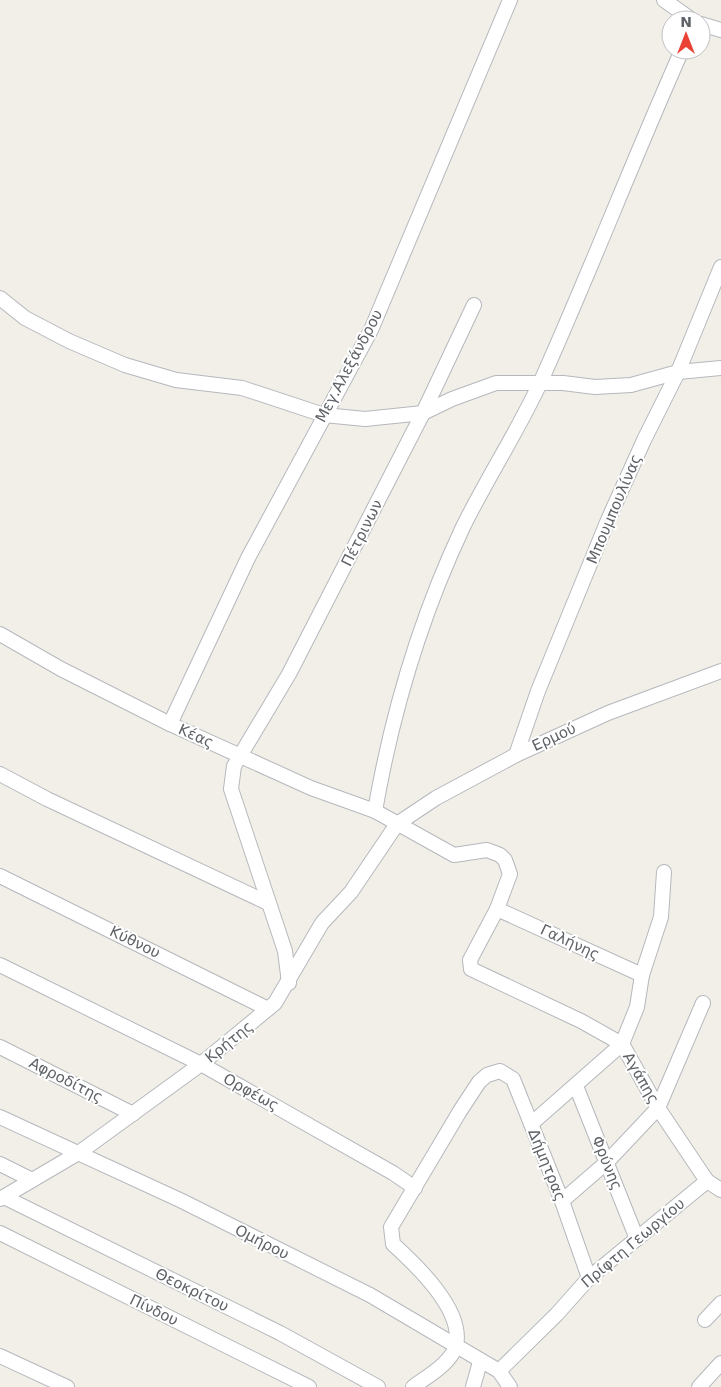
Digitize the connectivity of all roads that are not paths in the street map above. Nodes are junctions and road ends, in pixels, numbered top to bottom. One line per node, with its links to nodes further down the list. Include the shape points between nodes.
1 (510, 0): 12 (street, Μεγ.Αλεξάνδρου, via 371,330)
2 (664, 0): 3 (street)
3 (678, 10)
4 (678, 60): 10 (street)
5 (721, 267): 9 (street, Μπουμπουλίνας)
6 (0, 298): 12 (street, via 25,318 69,341 126,364 176,380 242,388)
7 (474, 305): 11 (street, Πέτρινων)
8 (721, 368): 9 (street)
9 (678, 372): 10 (street, via 631,385); 16 (street, Μπουμπουλίνας, via 608,520 538,691)
10 (540, 384): 11 (street, via 496,384); 19 (street, via 463,527 437,590 394,719)
11 (423, 413): 12 (street, via 365,420); 17 (street, Πέτρινων, via 289,674)
12 (324, 415): 15 (street, Μεγ.Αλεξάνδρου, via 248,558)
13 (0, 634): 15 (street, Κέας)
14 (721, 671): 16 (street, Ερμού, via 608,713)
15 (170, 724): 17 (street, Κέας)
16 (516, 755): 20 (street, Ερμού, via 436,798)
17 (242, 757): 19 (street, Κέας, via 311,788); 23 (street, Πέτρινων, via 234,766 231,789)
18 (0, 774): 23 (street)
19 (375, 811): 20 (street, Κέας)
20 (397, 824): 24 (street, Κέας, via 454,855 487,850 500,855 510,874); 28 (street, Κρήτης, via 351,892 322,923)
21 (664, 872): 27 (street, via 661,917)
22 (0, 876): 30 (street, Κύθνου)
23 (268, 903): 28 (street, Πέτρινων, via 284,951)
24 (497, 909): 26 (street, Κέας, via 470,960 471,969); 27 (street, Γαλήνης)
25 (0, 965): 33 (street, Ορφέως)
26 (478, 974): 31 (street, Αγάπης, via 581,1021)
27 (642, 975): 31 (street, via 637,1007)
28 (289, 983): 30 (street, Κρήτης)
29 (703, 1002): 35 (street)
30 (268, 1009): 33 (street, Κρήτης)
31 (622, 1044): 34 (street); 35 (street, Αγάπης)
32 (0, 1047): 36 (street, Αφροδίτης)
33 (201, 1064): 36 (street, Κρήτης); 44 (street, Ορφέως)
34 (576, 1086): 38 (street); 40 (street, Φρύνης)
35 (658, 1108): 40 (street); 43 (street, Αγάπης)
36 (133, 1114): 39 (street, Κρήτης)
37 (0, 1117): 39 (street, Ομήρου)
38 (531, 1124): 44 (street, Δήμητρας, via 513,1079 500,1071 488,1075 479,1082 460,1110); 47 (street, Δήμητρας)
39 (80, 1152): 42 (street, Κρήτης); 53 (street, Ομήρου, via 370,1295)
40 (607, 1162): 47 (street); 49 (street, Φρύνης)
41 (0, 1164): 42 (street)
42 (32, 1180): 46 (street, Κρήτης)
43 (707, 1181): 45 (street, Αγάπης); 49 (street, Πρίφτη Γεωργίου)
44 (415, 1188): 53 (street, via 391,1227 393,1244 420,1268 453,1315)
45 (721, 1190)
46 (2, 1198): 60 (street, Θεοκρίτου, via 280,1333)
47 (562, 1201): 50 (street, Δήμητρας)
48 (0, 1233): 59 (street, Πίνδου)
49 (637, 1239): 50 (street, Πρίφτη Γεωργίου)
50 (588, 1278): 57 (street, Πρίφτη Γεωργίου)
51 (721, 1303): 52 (street)
52 (705, 1320)
53 (456, 1345): 55 (street, Ομήρου); 61 (street, via 440,1367)
54 (0, 1356): 58 (street)
55 (480, 1362): 57 (street, Ομήρου); 62 (street)
56 (721, 1363): 64 (street)
57 (499, 1371): 63 (street)
58 (67, 1387)
59 (308, 1387)
60 (378, 1387)
61 (413, 1387)
62 (473, 1387)
63 (510, 1387)
64 (698, 1387)

